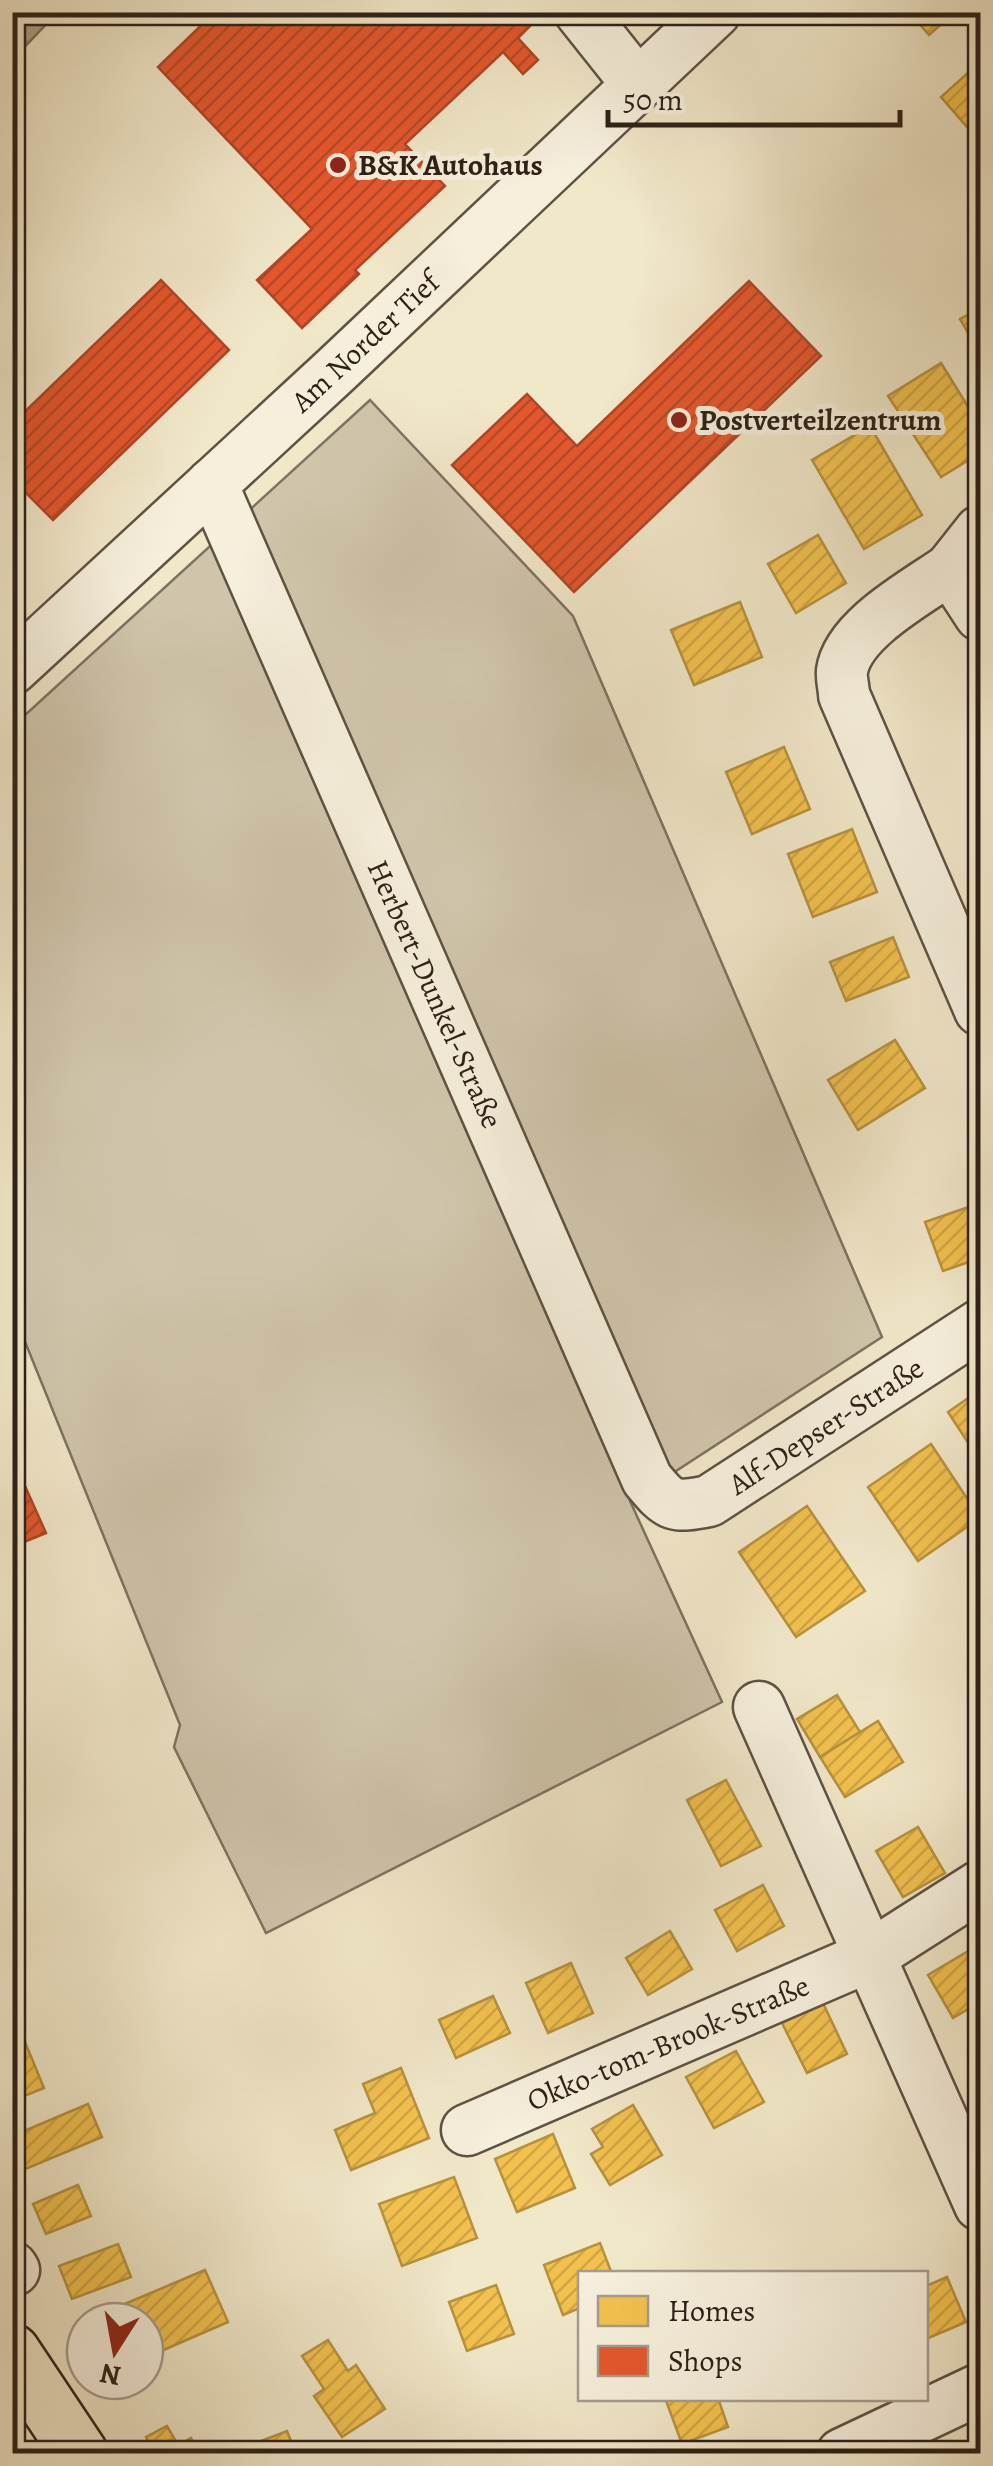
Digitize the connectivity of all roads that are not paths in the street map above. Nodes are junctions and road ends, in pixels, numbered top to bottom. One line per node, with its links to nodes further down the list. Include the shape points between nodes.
1 (580, 12): 3 (street)
2 (715, 12): 3 (street, Am Norder Tief)
3 (638, 85): 4 (street, Am Norder Tief)
4 (212, 484): 8 (street, Am Norder Tief); 11 (street, Herbert-Dunkel-Straße, via 647,1479)
5 (980, 530): 6 (street)
6 (950, 569): 7 (street); 9 (street, via 856,639 842,670 844,695)
7 (980, 615)
8 (12, 669)
9 (980, 1010)
10 (980, 1325): 11 (street, Alf-Depser-Straße, via 710,1501 686,1506)
11 (665, 1500)
12 (759, 1707): 14 (street)
13 (980, 1886): 14 (street, Okko-tom-Brook-Straße)
14 (870, 1956): 15 (street, Okko-tom-Brook-Straße); 16 (street)
15 (467, 2130)
16 (980, 2205)
17 (12, 2352): 19 (main road)
18 (980, 2389): 20 (street)
19 (80, 2454)
20 (842, 2454)

